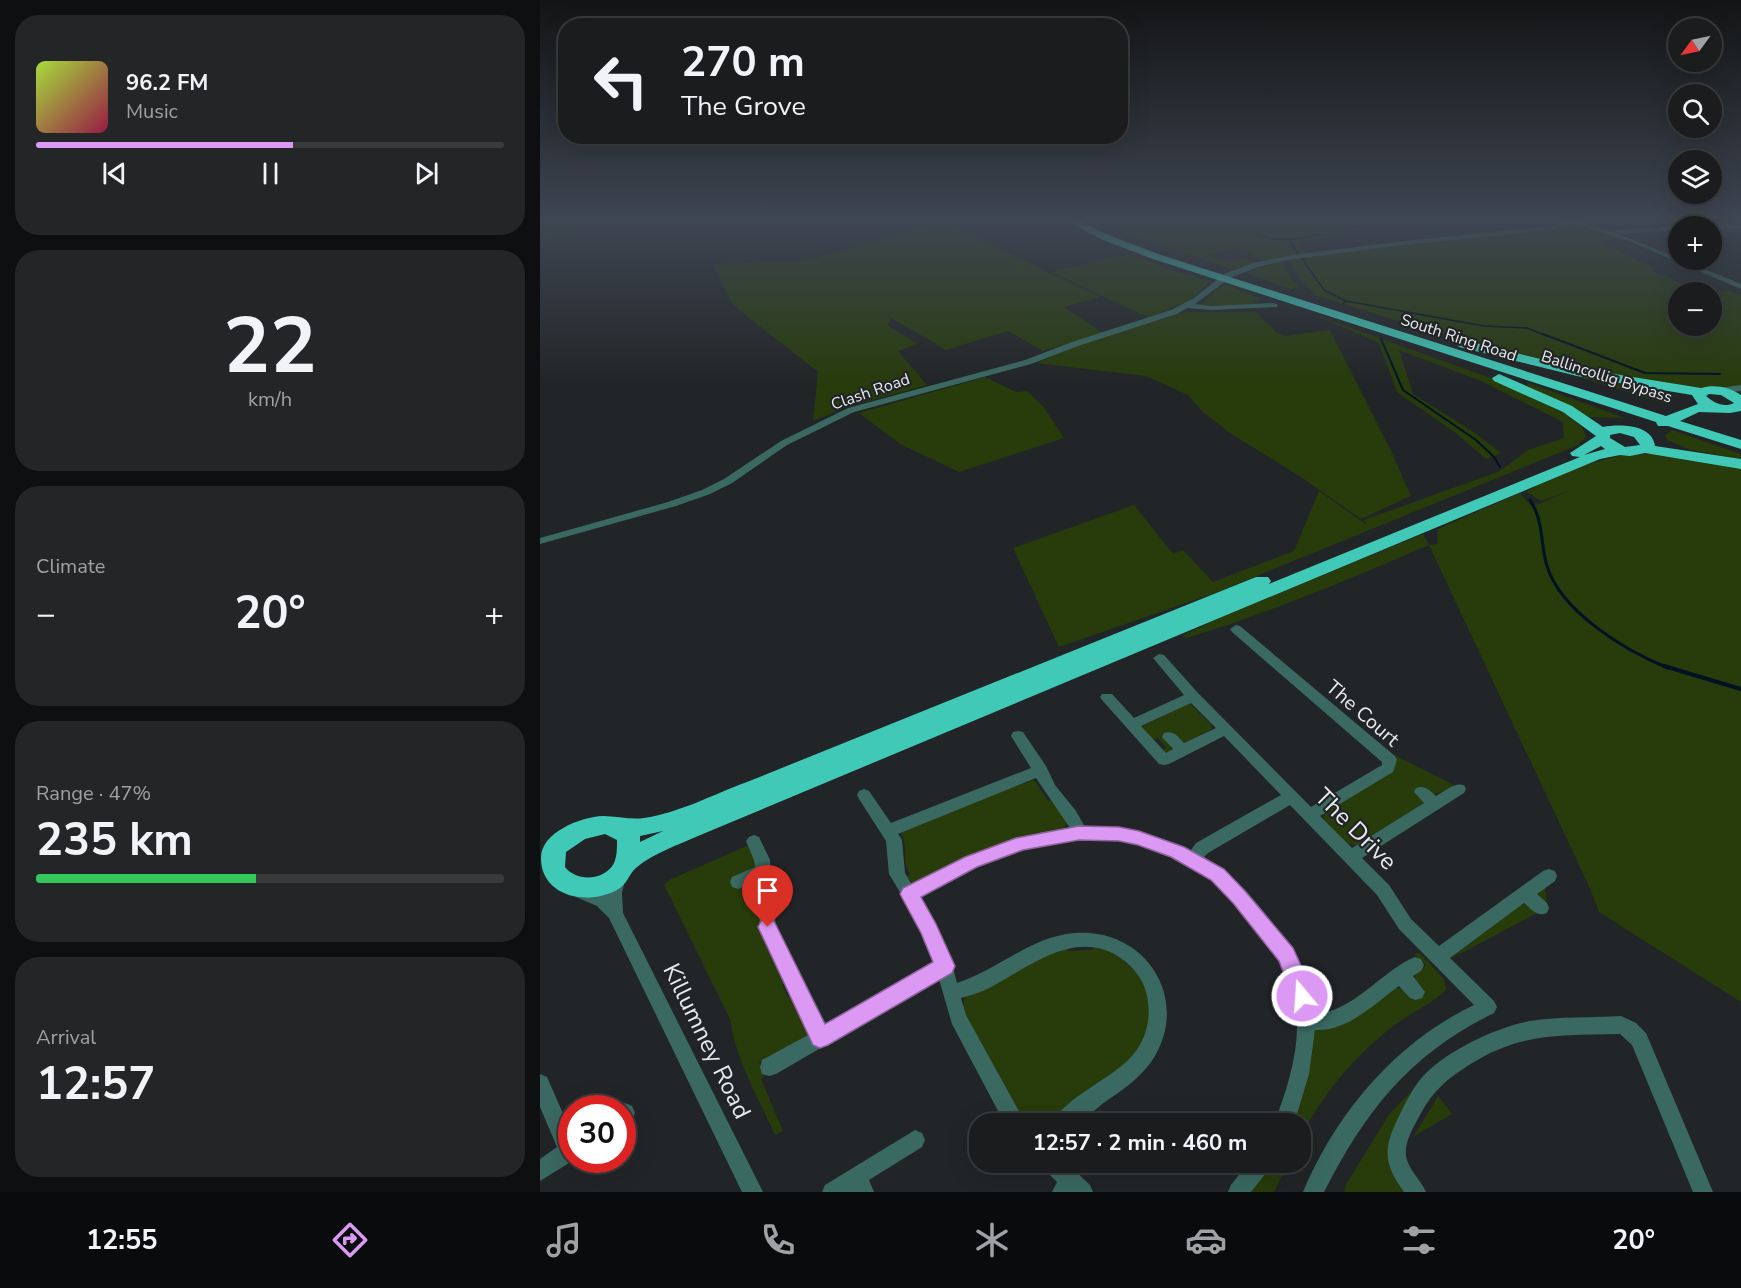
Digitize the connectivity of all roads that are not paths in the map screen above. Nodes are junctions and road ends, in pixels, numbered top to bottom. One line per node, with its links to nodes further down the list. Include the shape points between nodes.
1 (1213, 274): 8 (highway, South Ring Road)
2 (1226, 274): 8 (highway, South Ring Road)
3 (1234, 274): 6 (street, Clash Road)
4 (1709, 274): 5 (street)
5 (1741, 287)
6 (1187, 306): 7 (street, Clash Road); 17 (street, Clash Road, via 1028,362 851,410 784,443 706,492)
7 (1274, 306)
8 (1320, 306): 9 (highway, via 1533,362); 11 (highway, via 1498,377 1586,420); 12 (highway, Ballincollig Bypass); 14 (highway, South Ring Road)
9 (1699, 400): 10 (highway, via 1718,391); 10 (highway, via 1715,408 1734,409); 13 (highway)
10 (1741, 400)
11 (1602, 436): 13 (highway, via 1614,429); 15 (highway, via 1609,445); 34 (highway, via 1573,454 755,788 663,822 644,827)
12 (1741, 436)
13 (1646, 438): 15 (highway); 16 (highway)
14 (1741, 446)
15 (1621, 450): 41 (highway, via 1596,456 675,835)
16 (1741, 464)
17 (540, 541)
18 (1236, 629): 33 (street, The Court, via 1390,760 1388,768)
19 (1159, 658): 20 (street)
20 (1193, 696): 22 (street); 23 (street)
21 (1107, 697): 22 (street)
22 (1132, 725): 26 (street, via 1161,758)
23 (1225, 729): 26 (street); 31 (street)
24 (1018, 736): 27 (street)
25 (1169, 737): 26 (street)
26 (1183, 751)
27 (1041, 770): 35 (street); 36 (street)
28 (1459, 789): 32 (street)
29 (1421, 792): 32 (street)
30 (864, 795): 35 (street)
31 (1291, 797): 33 (street, The Drive); 40 (street, The Drive, via 1202,848)
32 (1435, 804): 39 (street)
33 (1309, 815): 39 (street, The Drive)
34 (615, 827): 38 (highway, via 581,830); 41 (highway, via 628,836 629,853)
35 (888, 831): 46 (street, via 895,843 897,873)
36 (1079, 833): 40 (street, via 1139,838); 46 (street, via 1003,849)
37 (754, 841): 42 (street)
38 (546, 855): 45 (highway, via 545,874)
39 (1351, 857): 50 (street, The Drive, via 1383,890 1405,924)
40 (1193, 859): 54 (street, via 1224,881 1286,955 1298,981)
41 (622, 865): 45 (highway, via 600,883); 49 (street, Killumney Road, via 614,893)
42 (763, 870): 44 (street); 55 (street, via 768,927)
43 (1549, 876): 47 (street)
44 (738, 882)
45 (558, 889): 49 (street, Killumney Road, via 587,893)
46 (910, 894): 51 (street)
47 (1525, 894): 48 (street); 50 (street)
48 (1541, 908)
49 (615, 913): 69 (street, Killumney Road)
50 (1438, 957): 72 (street, The Drive, via 1488,1007 1433,1039 1377,1090 1347,1130)
51 (945, 966): 53 (street); 55 (street)
52 (1416, 992): 54 (street, via 1407,970 1338,1019)
53 (952, 993): 58 (street, via 958,1018); 59 (street, via 985,981 1046,948 1086,940 1126,951 1145,969 1159,1003 1149,1048 1129,1073)
54 (1306, 1021): 60 (street, via 1302,1063)
55 (820, 1038): 56 (street)
56 (769, 1067)
57 (540, 1084): 61 (street)
58 (1010, 1113)
59 (1072, 1113)
60 (1287, 1113)
61 (558, 1124)
62 (915, 1140): 67 (street)
63 (558, 1158): 64 (street)
64 (540, 1171)
65 (1060, 1173): 68 (street)
66 (1253, 1173): 71 (street)
67 (861, 1184): 70 (street)
68 (1072, 1188)
69 (753, 1192)
70 (832, 1192)
71 (1238, 1192)
72 (1313, 1192)
73 (1416, 1192): 74 (street, via 1400,1169 1396,1150 1400,1133 1431,1081 1489,1043 1515,1033 1621,1025 1639,1039)
74 (1703, 1192)

